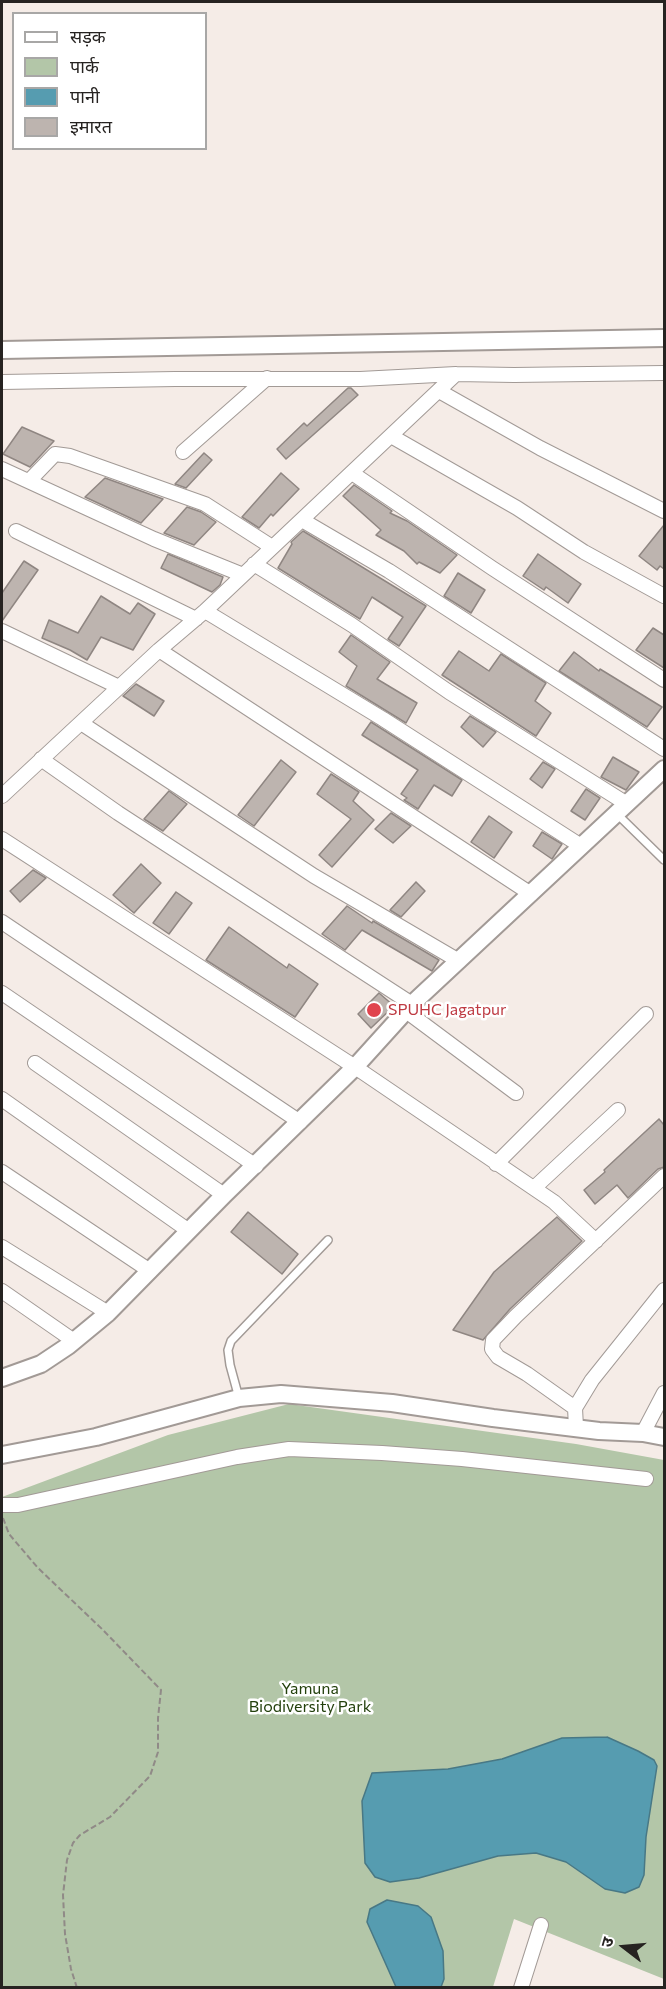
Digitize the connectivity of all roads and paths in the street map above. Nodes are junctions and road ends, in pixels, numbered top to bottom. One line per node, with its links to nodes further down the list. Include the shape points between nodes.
1 (664, 338): 2 (street)
2 (2, 350)
3 (664, 373): 4 (street)
4 (456, 374): 5 (street); 7 (street)
5 (267, 378): 6 (street); 9 (street)
6 (2, 382)
7 (439, 391): 8 (street); 13 (street)
8 (391, 436): 11 (street); 19 (street)
9 (183, 452)
10 (2, 469): 12 (street)
11 (352, 473): 14 (street); 23 (street)
12 (28, 481): 16 (street, via 55,454 70,456 205,504); 18 (street)
13 (664, 512)
14 (302, 520): 16 (street); 26 (street, via 389,571)
15 (16, 531): 20 (street)
16 (272, 547): 17 (street)
17 (254, 564): 18 (street); 30 (street, via 352,625)
18 (243, 575): 20 (street)
19 (664, 596)
20 (200, 615): 22 (street); 32 (street, via 374,713)
21 (2, 632): 24 (street)
22 (159, 650): 24 (street); 34 (street)
23 (664, 680)
24 (119, 687): 25 (street)
25 (81, 723): 27 (street); 36 (street, via 314,876)
26 (664, 749)
27 (41, 759): 29 (street); 38 (street)
28 (664, 769): 30 (street)
29 (5, 788)
30 (621, 808): 32 (street); 33 (lane)
31 (2, 839): 41 (street)
32 (581, 846): 34 (street)
33 (664, 860)
34 (531, 894): 36 (street)
35 (2, 922): 45 (street)
36 (459, 962): 38 (street)
37 (2, 993): 47 (street)
38 (409, 1008): 41 (street); 42 (street)
39 (646, 1014): 46 (street)
40 (34, 1063): 51 (street)
41 (356, 1067): 45 (street); 46 (street)
42 (516, 1093)
43 (2, 1099): 52 (street)
44 (618, 1110): 50 (street)
45 (300, 1122): 47 (street)
46 (496, 1164): 50 (street)
47 (256, 1166): 51 (street)
48 (2, 1172): 56 (street)
49 (664, 1176): 54 (street)
50 (534, 1188): 54 (street)
51 (224, 1195): 52 (street)
52 (189, 1231): 56 (street)
53 (328, 1240): 63 (lane, via 231,1341 230,1365)
54 (596, 1241): 64 (street, via 493,1340 492,1349 498,1357)
55 (2, 1247): 59 (street)
56 (150, 1271): 59 (street)
57 (664, 1290): 64 (street, via 592,1380)
58 (2, 1291): 60 (street)
59 (108, 1314): 60 (street)
60 (74, 1341): 61 (street, via 41,1364)
61 (2, 1378)
62 (664, 1393): 66 (street)
63 (239, 1398): 65 (street, via 281,1394 331,1397); 68 (street, via 96,1437)
64 (575, 1408): 65 (street)
65 (576, 1427): 66 (street)
66 (643, 1432): 67 (street)
67 (664, 1437)
68 (2, 1455)
69 (646, 1479): 70 (street, via 382,1452 289,1449 18,1506)
70 (2, 1505)
71 (2, 1510): 73 (path, via 9,1534 38,1568 161,1690 158,1752 150,1776 110,1817 80,1835 67,1860 63,1895 65,1934)
72 (541, 1925): 74 (street)
73 (77, 1988)
74 (521, 1988)

